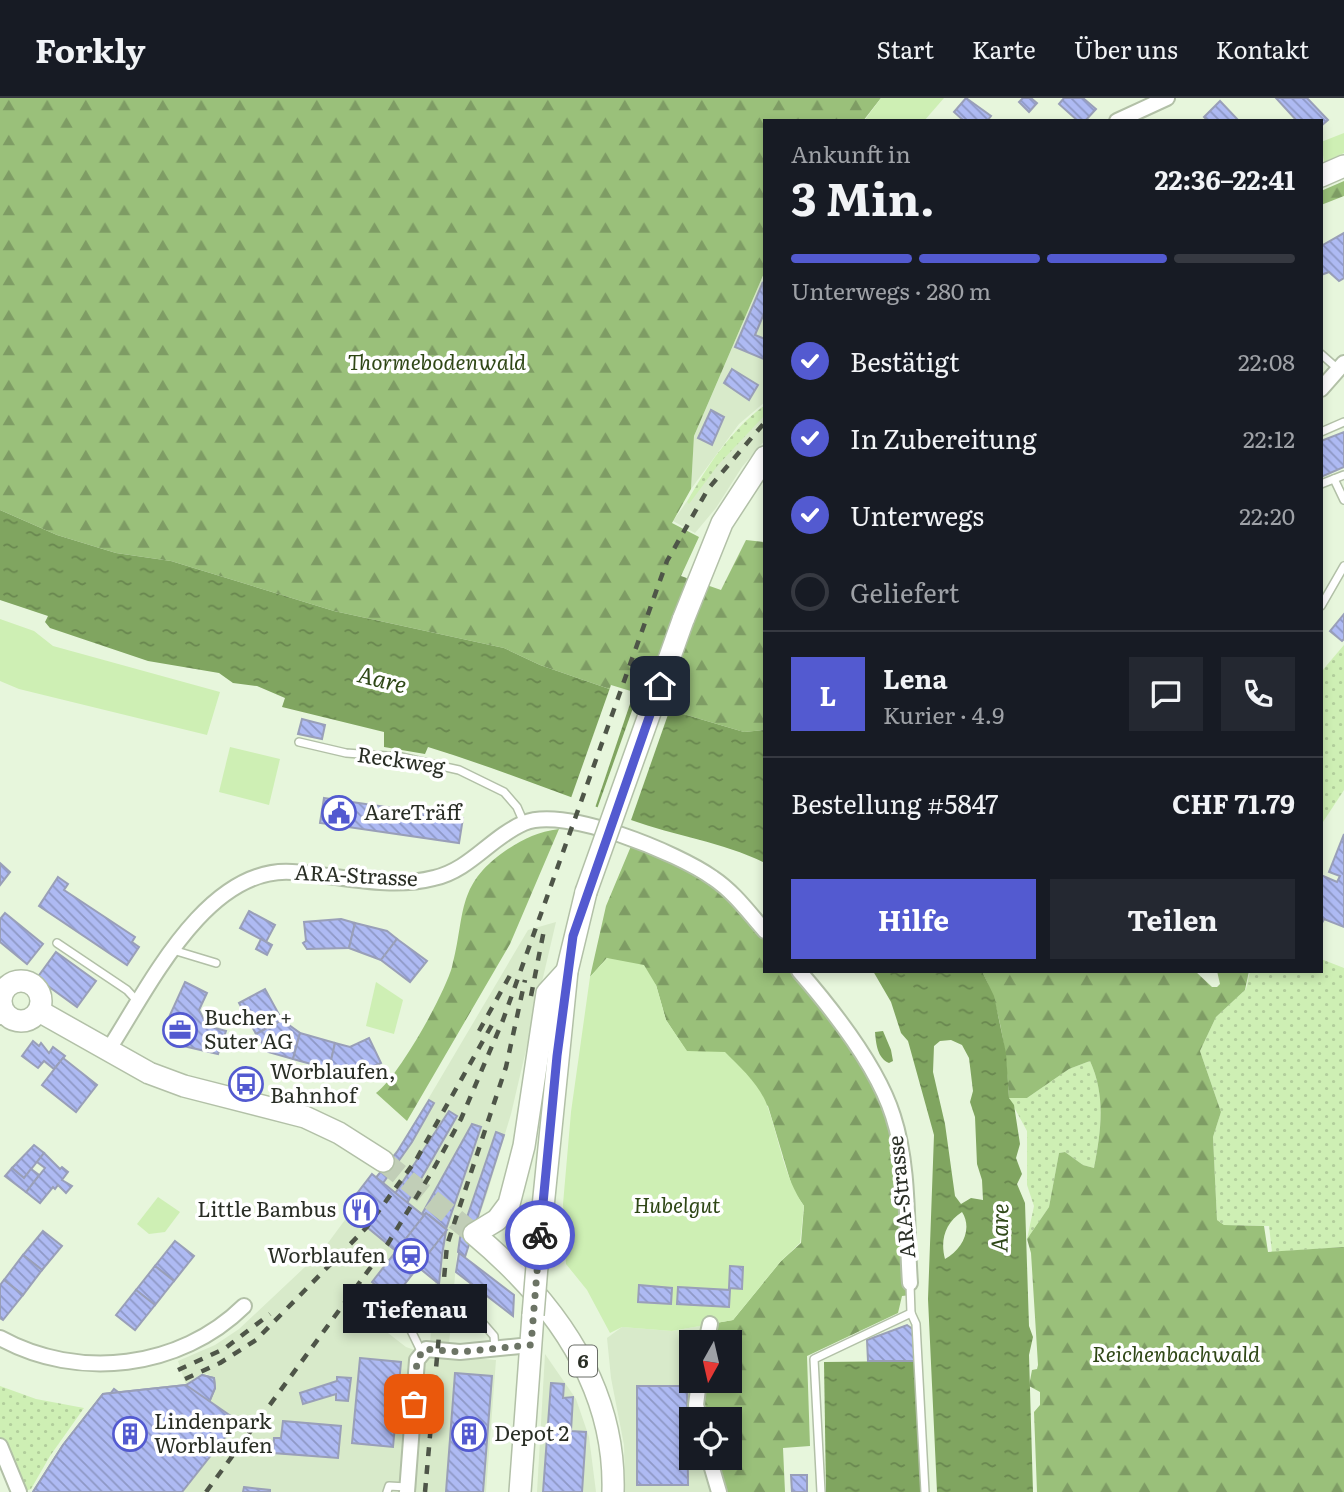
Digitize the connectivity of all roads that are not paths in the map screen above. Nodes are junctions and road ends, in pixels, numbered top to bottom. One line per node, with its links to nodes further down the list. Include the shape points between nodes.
1 (1167, 98): 2 (street)
2 (1121, 119)
3 (1344, 166): 4 (main road)
4 (1323, 175)
5 (1323, 356): 6 (lane)
6 (1341, 367): 7 (street)
7 (1323, 387)
8 (1344, 422): 9 (lane)
9 (1323, 431)
10 (763, 460): 23 (main road, bridge, via 727,513 696,580 579,915)
11 (1344, 475): 12 (lane)
12 (1334, 479): 13 (lane); 14 (lane)
13 (1323, 483)
14 (1344, 500)
15 (1344, 566): 16 (lane)
16 (1323, 603)
17 (299, 742): 18 (lane, Reckweg, via 459,770 504,792)
18 (523, 823): 19 (street, via 542,819 589,826 681,859 714,878); 21 (street, ARA-Strasse, via 464,866 432,879 386,882 290,872 262,874 233,889)
19 (763, 929)
20 (57, 943): 26 (lane, via 127,990)
21 (170, 949): 22 (lane); 26 (street, ARA-Strasse)
22 (216, 963)
23 (567, 971): 39 (main road, bridge); 48 (main road, 6, via 547,993 524,1146 509,1204 497,1220 474,1234 530,1285 580,1354 601,1407)
24 (800, 973): 31 (street, ARA-Strasse, via 875,1078 893,1116 902,1167)
25 (5, 980): 27 (main road, via 33,985 41,998); 28 (main road)
26 (138, 1003): 29 (street, ARA-Strasse)
27 (38, 1011): 28 (main road, via 25,1020); 29 (main road)
28 (3, 1016)
29 (107, 1052): 30 (main road, via 184,1086 305,1117)
30 (383, 1161)
31 (910, 1283): 33 (lane)
32 (244, 1306): 38 (street, via 221,1325 184,1344 113,1364 65,1363)
33 (911, 1313): 50 (lane, via 814,1359); 51 (lane, via 916,1324)
34 (475, 1314): 40 (lane, via 494,1336)
35 (405, 1318): 41 (lane)
36 (710, 1324): 37 (street)
37 (709, 1330)
38 (0, 1338)
39 (531, 1345): 40 (street); 47 (main road)
40 (495, 1348): 41 (street)
41 (421, 1351): 44 (street)
42 (0, 1446): 45 (street)
43 (713, 1470): 49 (street)
44 (407, 1490): 46 (lane, via 388,1486)
45 (19, 1492)
46 (387, 1492)
47 (520, 1492)
48 (613, 1492)
49 (719, 1492)
50 (821, 1492)
51 (925, 1492)

